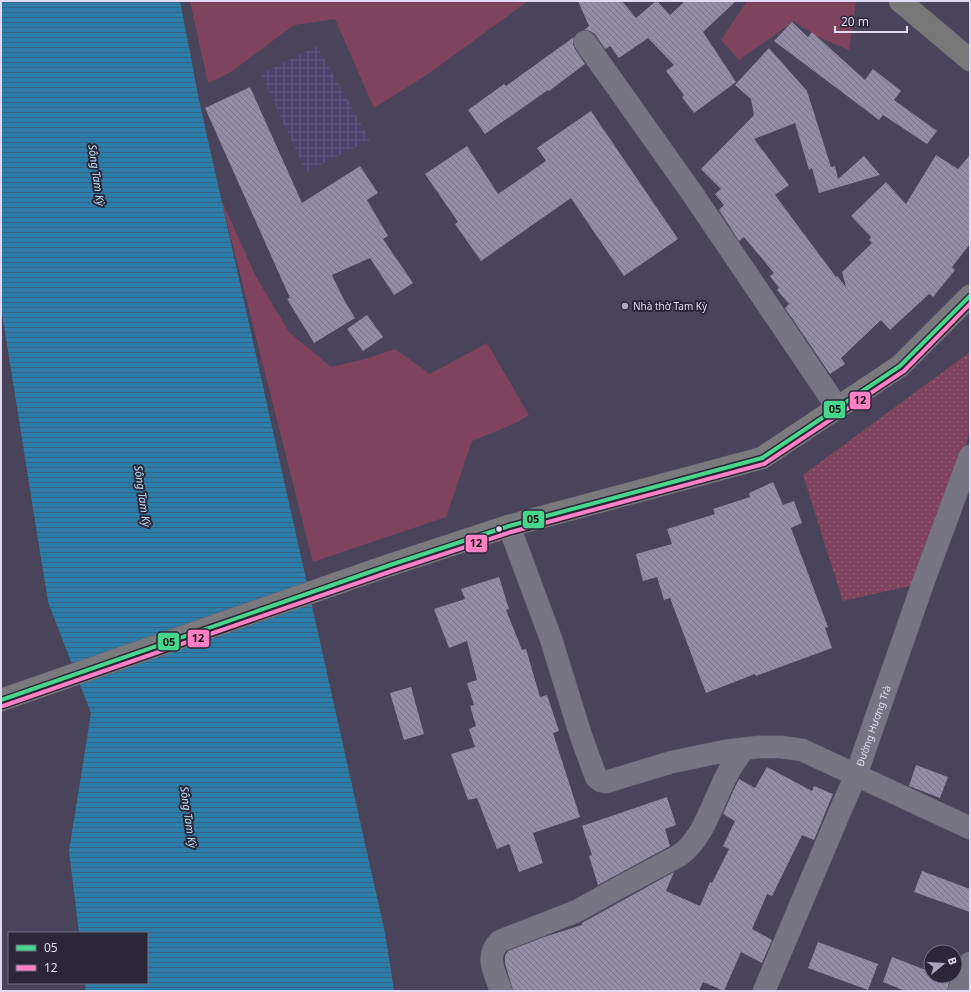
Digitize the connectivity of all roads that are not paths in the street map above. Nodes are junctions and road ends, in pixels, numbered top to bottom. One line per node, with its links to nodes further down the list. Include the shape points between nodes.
1 (900, 1): 3 (highway)
2 (585, 42): 5 (street)
3 (970, 60)
4 (970, 296): 5 (main road, via 900,366)
5 (837, 407): 7 (main road, via 762,458)
6 (970, 456): 10 (street, Đường Hương Trà)
7 (510, 526): 8 (main road); 9 (street, via 551,639 596,777 606,782 672,762)
8 (1, 700)
9 (743, 750): 10 (street, via 781,747 802,750); 13 (street, via 728,772 697,838 688,849 577,911 500,941 492,951 491,959)
10 (856, 775): 11 (street); 14 (street, Đường Hương Trà)
11 (970, 828)
12 (970, 963): 15 (street)
13 (500, 991)
14 (764, 991)
15 (959, 991)

